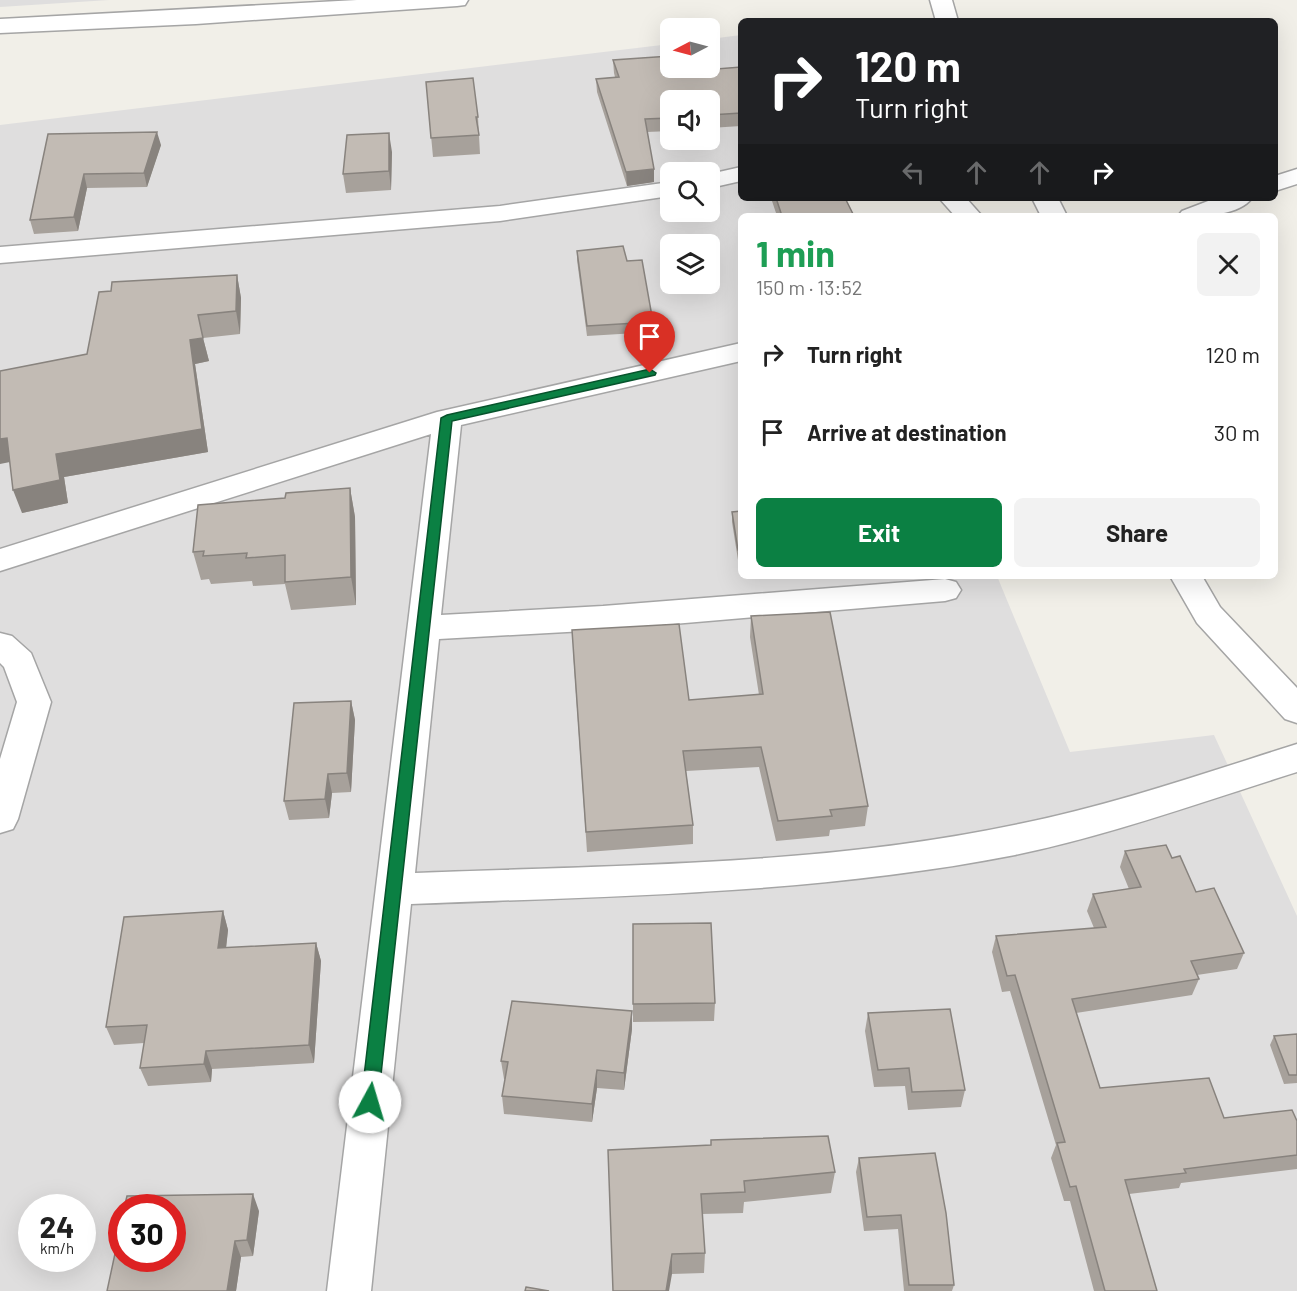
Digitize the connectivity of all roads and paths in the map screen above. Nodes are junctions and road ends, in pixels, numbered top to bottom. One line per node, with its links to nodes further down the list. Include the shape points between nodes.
1 (457, 0): 4 (street)
2 (941, 0): 3 (street)
3 (946, 18)
4 (0, 26)
5 (738, 175): 7 (street)
6 (1297, 176): 8 (street)
7 (720, 179)
8 (1278, 183)
9 (660, 191): 14 (street, via 423,221)
10 (955, 201): 12 (street)
11 (1231, 201): 13 (street)
12 (966, 213)
13 (1199, 213)
14 (0, 255)
15 (738, 353): 16 (street)
16 (447, 418): 17 (street); 20 (street)
17 (0, 560)
18 (1188, 579): 22 (street, via 1208,615)
19 (945, 590): 20 (street, via 603,618)
20 (424, 628): 25 (street)
21 (0, 645): 24 (street, via 19,662 34,702)
22 (1297, 710)
23 (1297, 758): 25 (street, via 1078,825 979,847 858,864 733,875)
24 (0, 819)
25 (394, 889): 26 (street)
26 (349, 1291)

